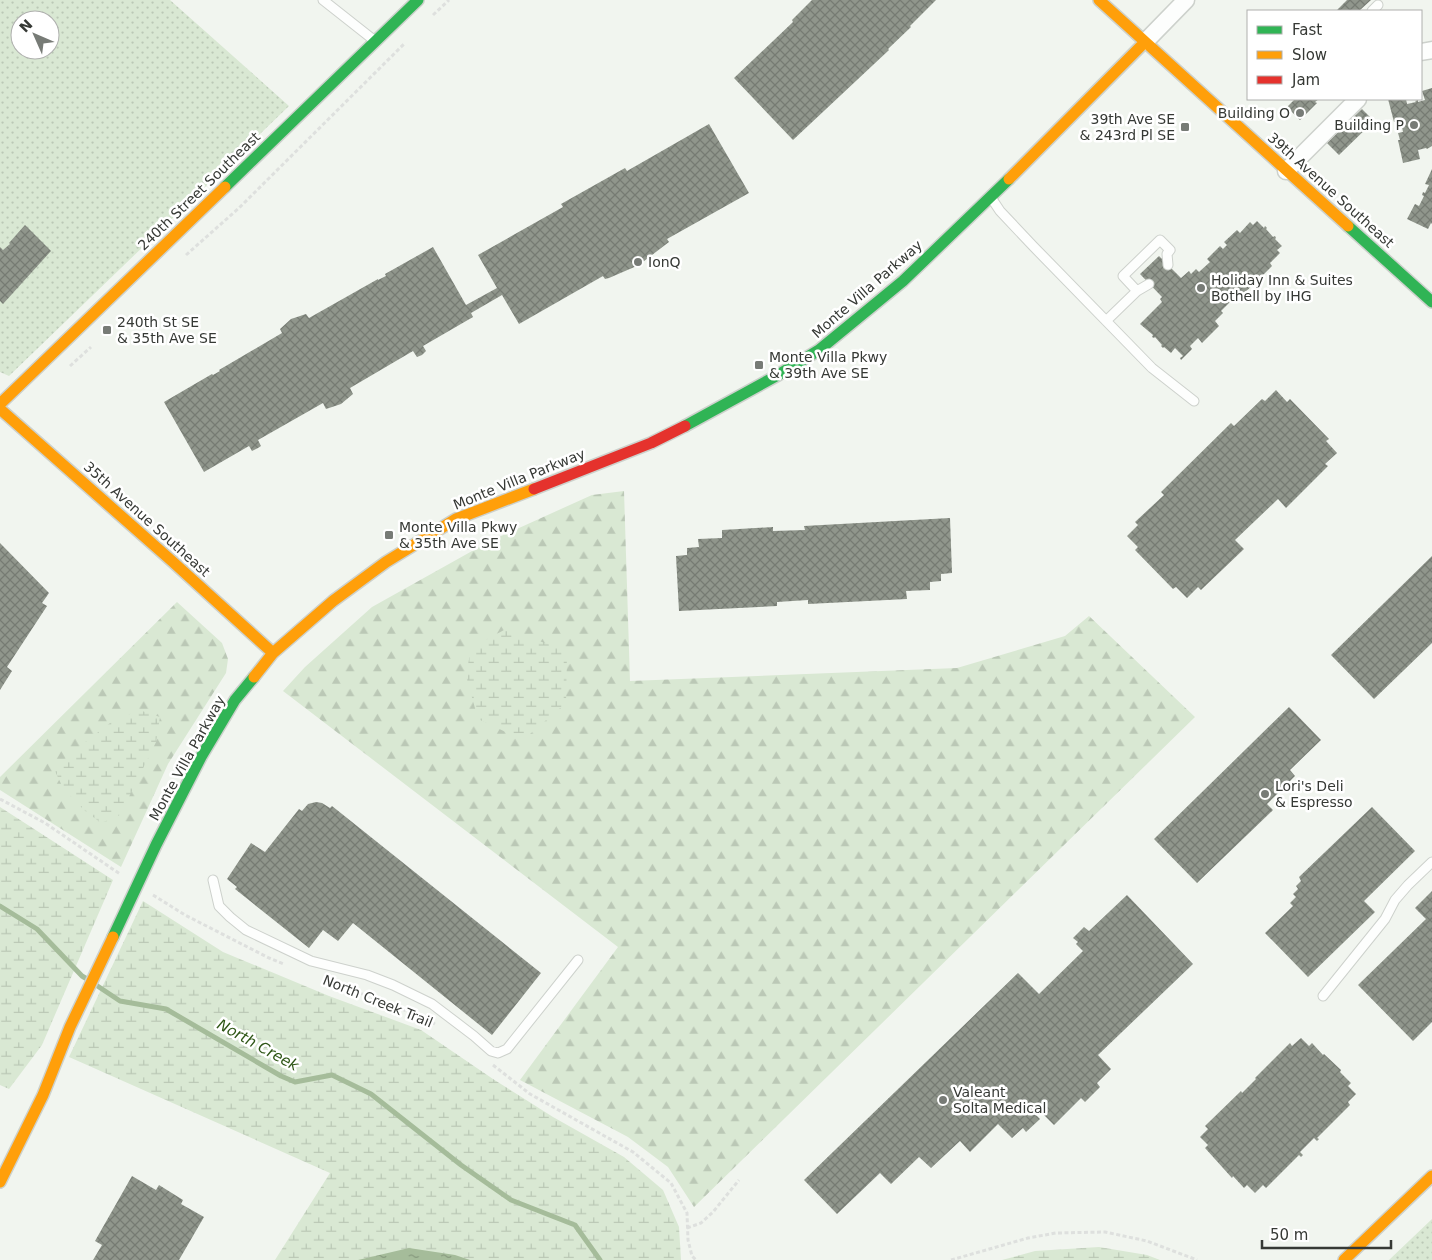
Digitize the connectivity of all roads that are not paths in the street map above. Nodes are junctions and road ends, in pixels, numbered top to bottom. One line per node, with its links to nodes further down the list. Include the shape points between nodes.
1 (323, 0): 5 (lane)
2 (418, 0): 5 (street, 240th Street Southeast)
3 (1099, 0): 6 (street, 39th Avenue Southeast)
4 (1186, 0): 6 (street)
5 (375, 42): 16 (street, 240th Street Southeast)
6 (1145, 42): 8 (street, 39th Avenue Southeast); 9 (street, Monte Villa Parkway)
7 (1357, 100): 8 (street)
8 (1286, 170): 13 (street, 39th Avenue Southeast)
9 (991, 197): 14 (lane, via 1000,211); 18 (street, Monte Villa Parkway, via 904,281 819,350 778,376 651,443 456,518 386,562)
10 (1168, 265): 12 (lane, via 1170,250 1160,240 1123,276)
11 (1150, 284): 12 (lane)
12 (1137, 292): 14 (lane)
13 (1432, 302)
14 (1106, 321): 15 (lane, via 1152,368)
15 (1194, 400)
16 (0, 404)
17 (0, 409): 18 (street, 35th Avenue Southeast)
18 (272, 653): 24 (street, Monte Villa Parkway, via 235,700 201,757 156,845)
19 (1432, 862): 22 (lane, via 1395,900 1385,919)
20 (213, 880): 21 (lane, via 220,906 246,930 311,960 367,975 432,1004 491,1052 507,1050)
21 (578, 960)
22 (1323, 996)
23 (1432, 1176): 25 (street)
24 (0, 1182)
25 (1344, 1260)

